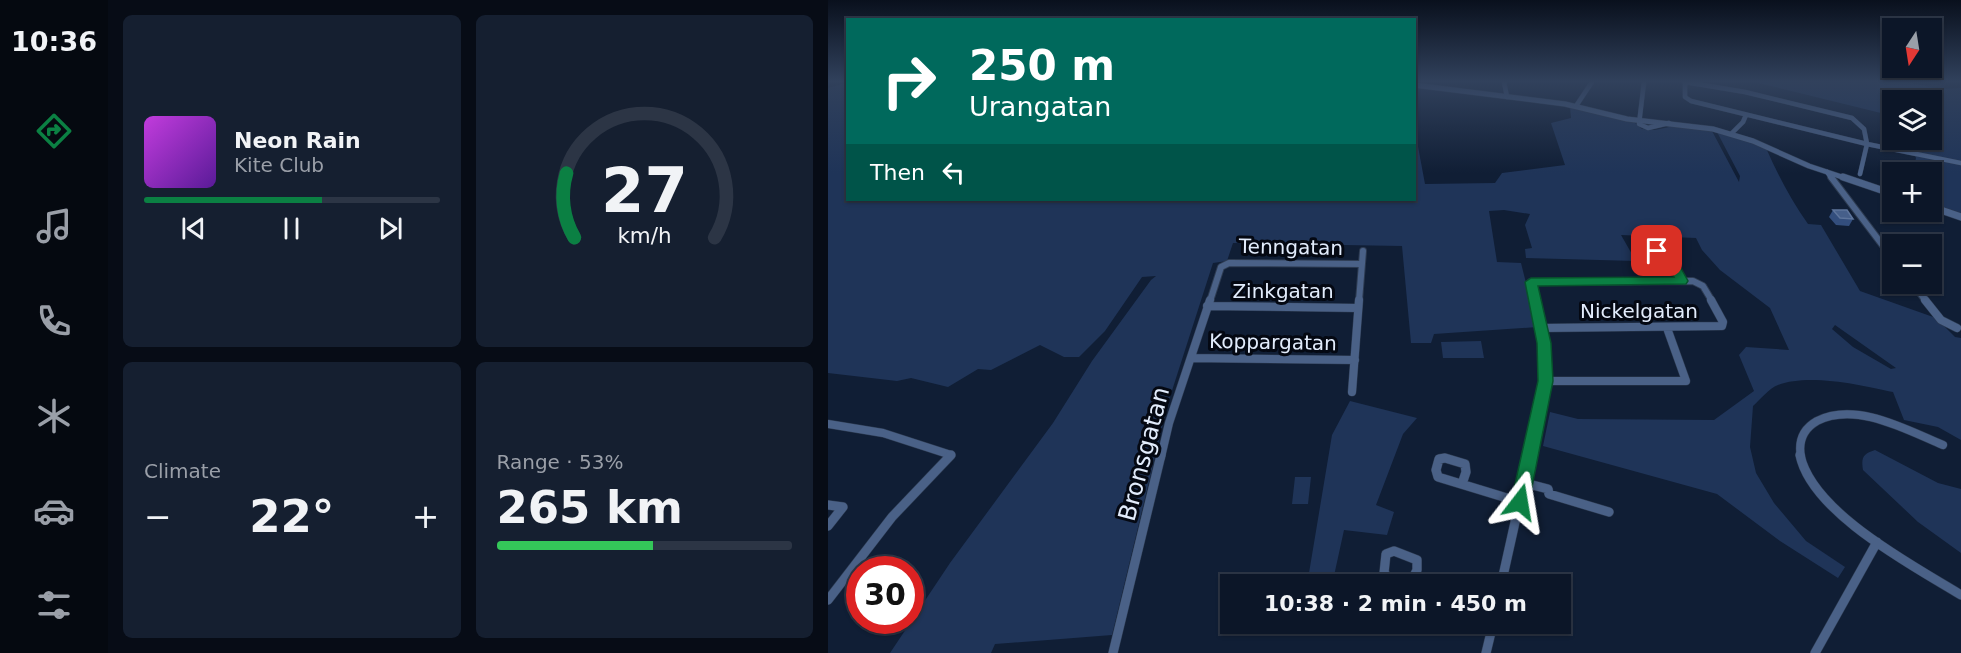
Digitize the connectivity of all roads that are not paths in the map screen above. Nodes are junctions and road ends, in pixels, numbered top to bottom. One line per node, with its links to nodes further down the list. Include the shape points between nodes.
1 (1600, 112): 6 (street)
2 (1639, 112): 6 (street)
3 (1736, 112): 5 (street)
4 (1829, 112): 8 (street, via 1860,124)
5 (1746, 115): 7 (street); 8 (street)
6 (1638, 120): 7 (street)
7 (1731, 134): 10 (street)
8 (1868, 144): 9 (street); 11 (street)
9 (1961, 163)
10 (1827, 172): 12 (street); 15 (street)
11 (1860, 174)
12 (1882, 190)
13 (1942, 211): 14 (street)
14 (1961, 218)
15 (1882, 244)
16 (1363, 251): 18 (street)
17 (1668, 260): 20 (street)
18 (1362, 264): 19 (street, Tenngatan, via 1229,263); 23 (street)
19 (1221, 267): 22 (street, Bronsgatan)
20 (1682, 281): 24 (street, via 1531,282); 25 (street, Nickelgatan, via 1699,282 1722,326)
21 (1920, 294): 26 (street, via 1941,320)
22 (1207, 306): 23 (street, Zinkgatan); 27 (street, Bronsgatan)
23 (1358, 308): 28 (street)
24 (1541, 327): 25 (street, Nickelgatan); 29 (street)
25 (1667, 328): 29 (street, via 1686,381)
26 (1957, 328)
27 (1191, 358): 28 (street, Koppargatan); 44 (street, Bronsgatan, via 1169,423)
28 (1355, 360): 30 (street)
29 (1546, 381): 33 (street)
30 (1352, 392)
31 (828, 424): 42 (street, via 884,433 951,455 886,524)
32 (1943, 445): 39 (street, via 1862,416 1831,416 1807,429 1800,440 1799,454 1814,485)
33 (1525, 483): 35 (street); 37 (street)
34 (1462, 484): 35 (street)
35 (1520, 502): 40 (street)
36 (828, 505): 38 (street, via 843,507)
37 (1609, 512)
38 (828, 526)
39 (1877, 542): 41 (street); 46 (street)
40 (1504, 574)
41 (1961, 595)
42 (828, 600)
43 (1491, 634): 45 (street)
44 (1113, 653)
45 (1486, 653)
46 (1815, 653)

